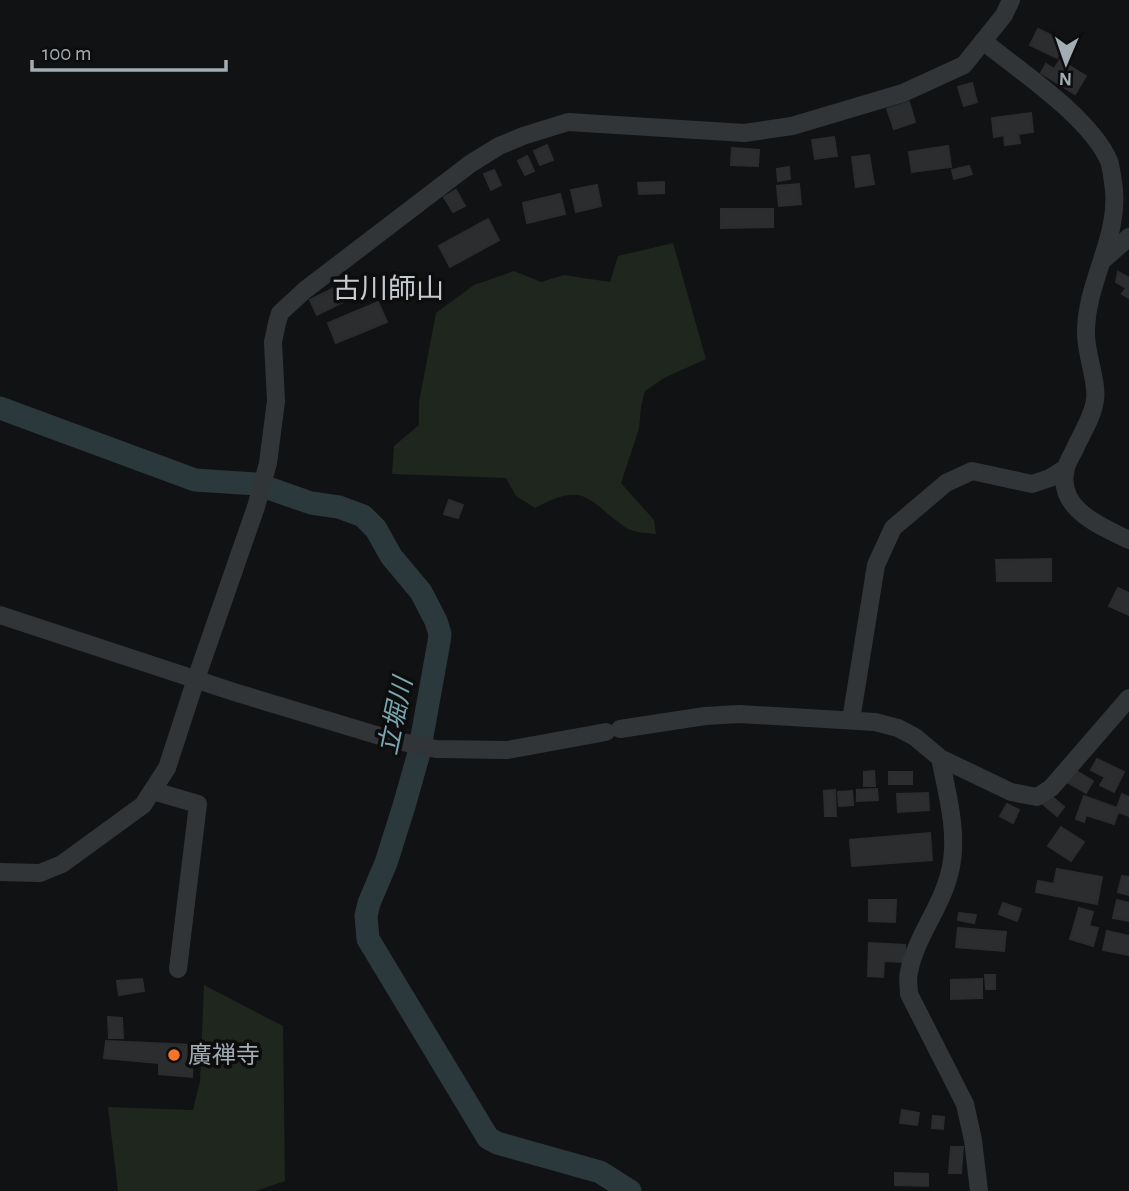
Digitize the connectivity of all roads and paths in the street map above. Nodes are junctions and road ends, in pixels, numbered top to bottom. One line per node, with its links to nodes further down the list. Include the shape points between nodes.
1 (1011, 0): 2 (street)
2 (983, 41): 4 (street, via 1091,132 1110,162 1113,219); 8 (street, via 964,65 934,81 792,126 745,132 568,122 523,136 470,164 304,290 277,323 273,342 276,401 268,463)
3 (1129, 237): 4 (street)
4 (1102, 261): 5 (street, via 1086,333 1096,398)
5 (1066, 468): 6 (street, via 1064,487 1073,506 1092,522); 10 (street, via 1032,484 972,471 946,483 893,528 876,565)
6 (1129, 540)
7 (0, 615): 8 (street)
8 (196, 679): 10 (street, via 436,749 508,750 716,715); 12 (street, via 167,768)
9 (1129, 698): 11 (street, via 1051,788 1037,797 1011,792)
10 (851, 720): 11 (street, via 898,728)
11 (940, 758): 15 (street, via 950,805 951,870 916,950 908,974 909,994 965,1104)
12 (153, 791): 13 (street, via 143,805 62,864 40,873); 14 (street, via 198,804)
13 (0, 872)
14 (178, 969)
15 (979, 1191)

